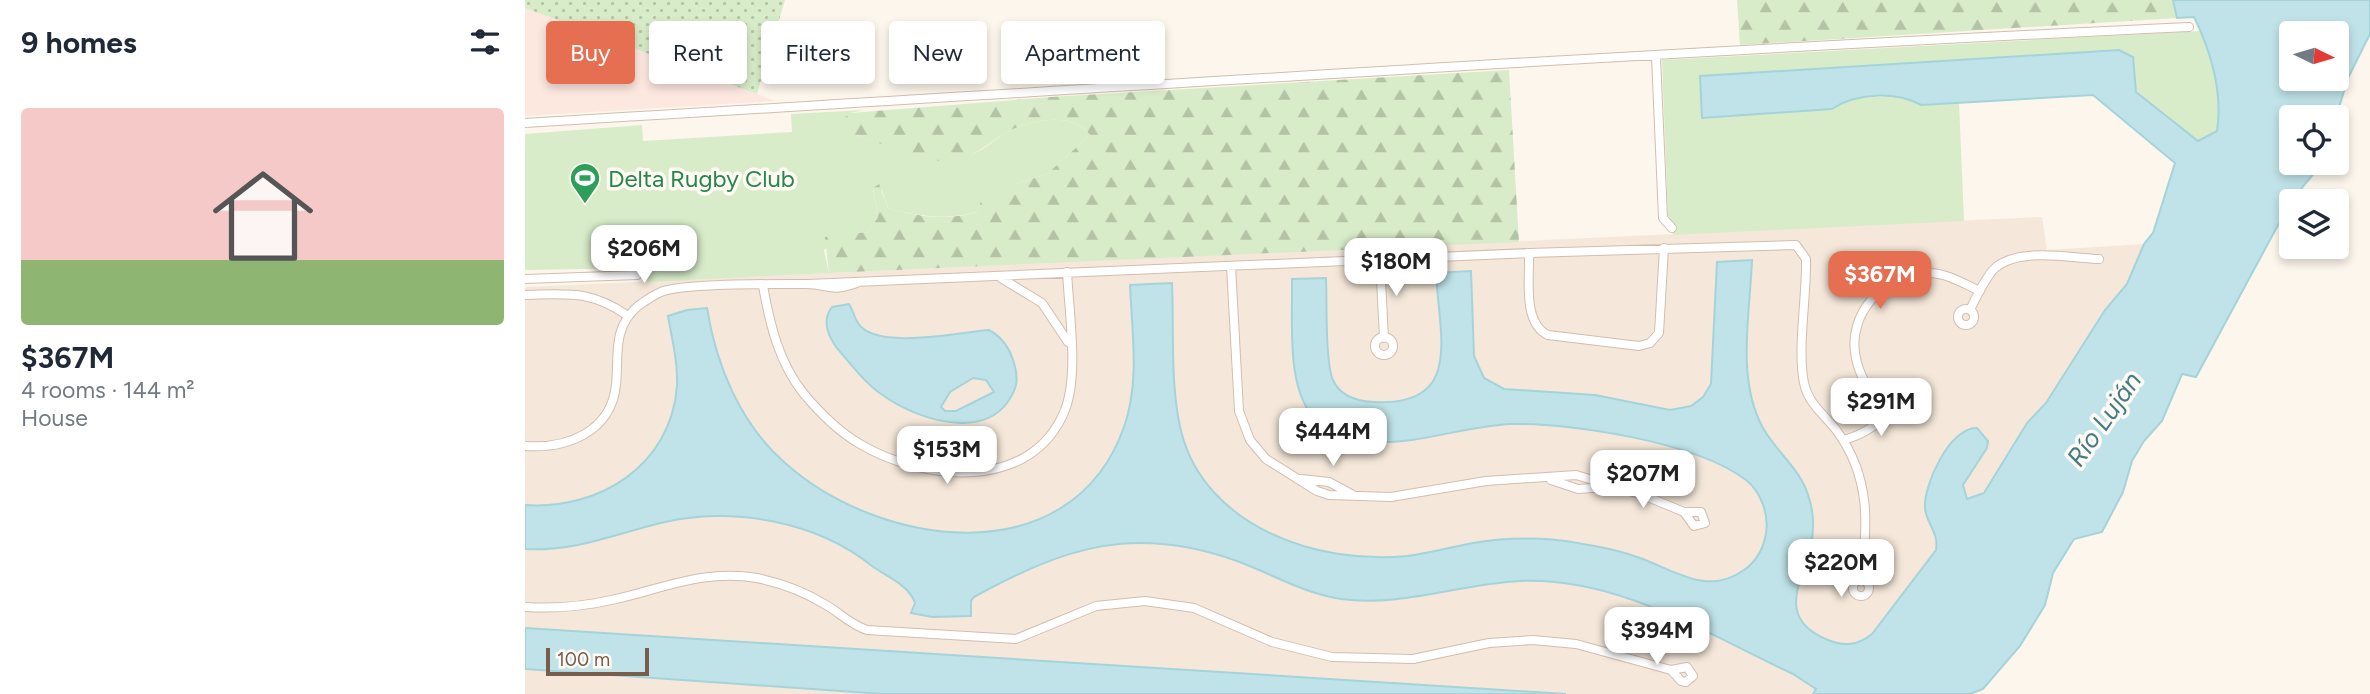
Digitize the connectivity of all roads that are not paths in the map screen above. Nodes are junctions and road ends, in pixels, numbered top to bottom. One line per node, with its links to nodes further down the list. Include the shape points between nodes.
1 (2189, 27): 2 (street, via 1817,44)
2 (1655, 57): 3 (street); 4 (street, via 1663,218)
3 (525, 123)
4 (1672, 228)
5 (1664, 248): 6 (street); 6 (street, via 1659,333 1639,346 1541,331 1532,318); 23 (street, via 1787,243 1802,248 1806,258 1804,382 1813,404)
6 (1529, 253): 8 (street)
7 (2099, 259): 15 (street, via 2013,259 1992,271)
8 (1380, 260): 9 (street); 19 (street)
9 (1231, 266): 10 (street); 25 (street, via 1241,421 1249,440 1266,459)
10 (1067, 272): 12 (street); 20 (street)
11 (637, 275): 13 (street)
12 (998, 276): 14 (street, via 859,282 836,290 808,284); 20 (street, via 1042,303)
13 (525, 279)
14 (763, 286): 18 (street, via 661,292); 20 (street, via 778,350 817,409 873,451 933,471 998,468 1020,460 1042,444 1060,422 1069,398)
15 (1980, 290): 17 (street); 22 (street, via 1947,276 1917,274 1901,278 1868,302 1859,317 1855,356 1863,379)
16 (525, 295): 18 (street, via 584,295 605,301)
17 (1970, 310)
18 (628, 316): 24 (street, via 615,351 615,393 600,422 569,443)
19 (1384, 338)
20 (1070, 344)
21 (1892, 404): 22 (street)
22 (1887, 414): 23 (street, via 1857,437)
23 (1843, 440): 30 (street, via 1866,500 1868,536)
24 (525, 446)
25 (1301, 479): 28 (street, via 1329,482); 28 (street, via 1322,494)
26 (1549, 479): 27 (street, via 1578,489); 27 (street, via 1576,475); 28 (street, via 1486,481 1391,497)
27 (1609, 487): 29 (street)
28 (1353, 495)
29 (1684, 512)
30 (1861, 580)
31 (525, 607): 32 (street, via 603,602 678,580 724,575 786,586 867,630 1016,639 1096,607 1145,601 1194,608 1272,642 1332,657 1413,659 1489,643 1533,640 1576,644)
32 (1671, 670)

